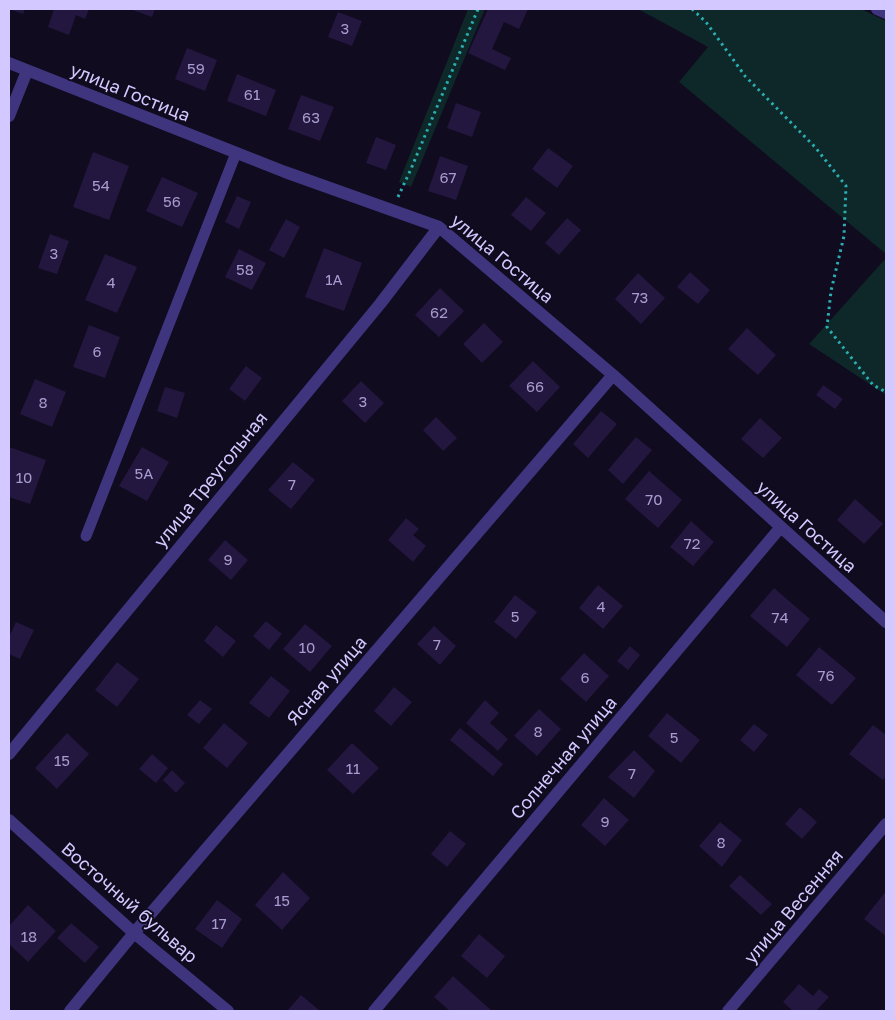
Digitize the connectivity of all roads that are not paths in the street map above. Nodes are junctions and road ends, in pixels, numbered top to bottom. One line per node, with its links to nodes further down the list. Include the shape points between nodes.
1 (877, 9): 2 (street)
2 (886, 13)
3 (9, 64): 4 (street, улица Гостица)
4 (27, 71): 5 (street); 6 (street, улица Гостица)
5 (9, 116)
6 (236, 153): 7 (street, улица Гостица); 10 (lane)
7 (439, 228): 8 (street, улица Гостица); 12 (street, улица Треугольная)
8 (613, 375): 9 (street, улица Гостица); 15 (street, Ясная улица)
9 (780, 528): 11 (street, улица Гостица); 18 (street, Солнечная улица)
10 (86, 536)
11 (886, 622)
12 (9, 754)
13 (9, 820): 15 (street, Восточный бульвар)
14 (886, 824): 19 (street, улица Весенняя)
15 (134, 933): 16 (street, Ясная улица); 17 (street, Восточный бульвар)
16 (70, 1011)
17 (228, 1011)
18 (374, 1011)
19 (728, 1011)

